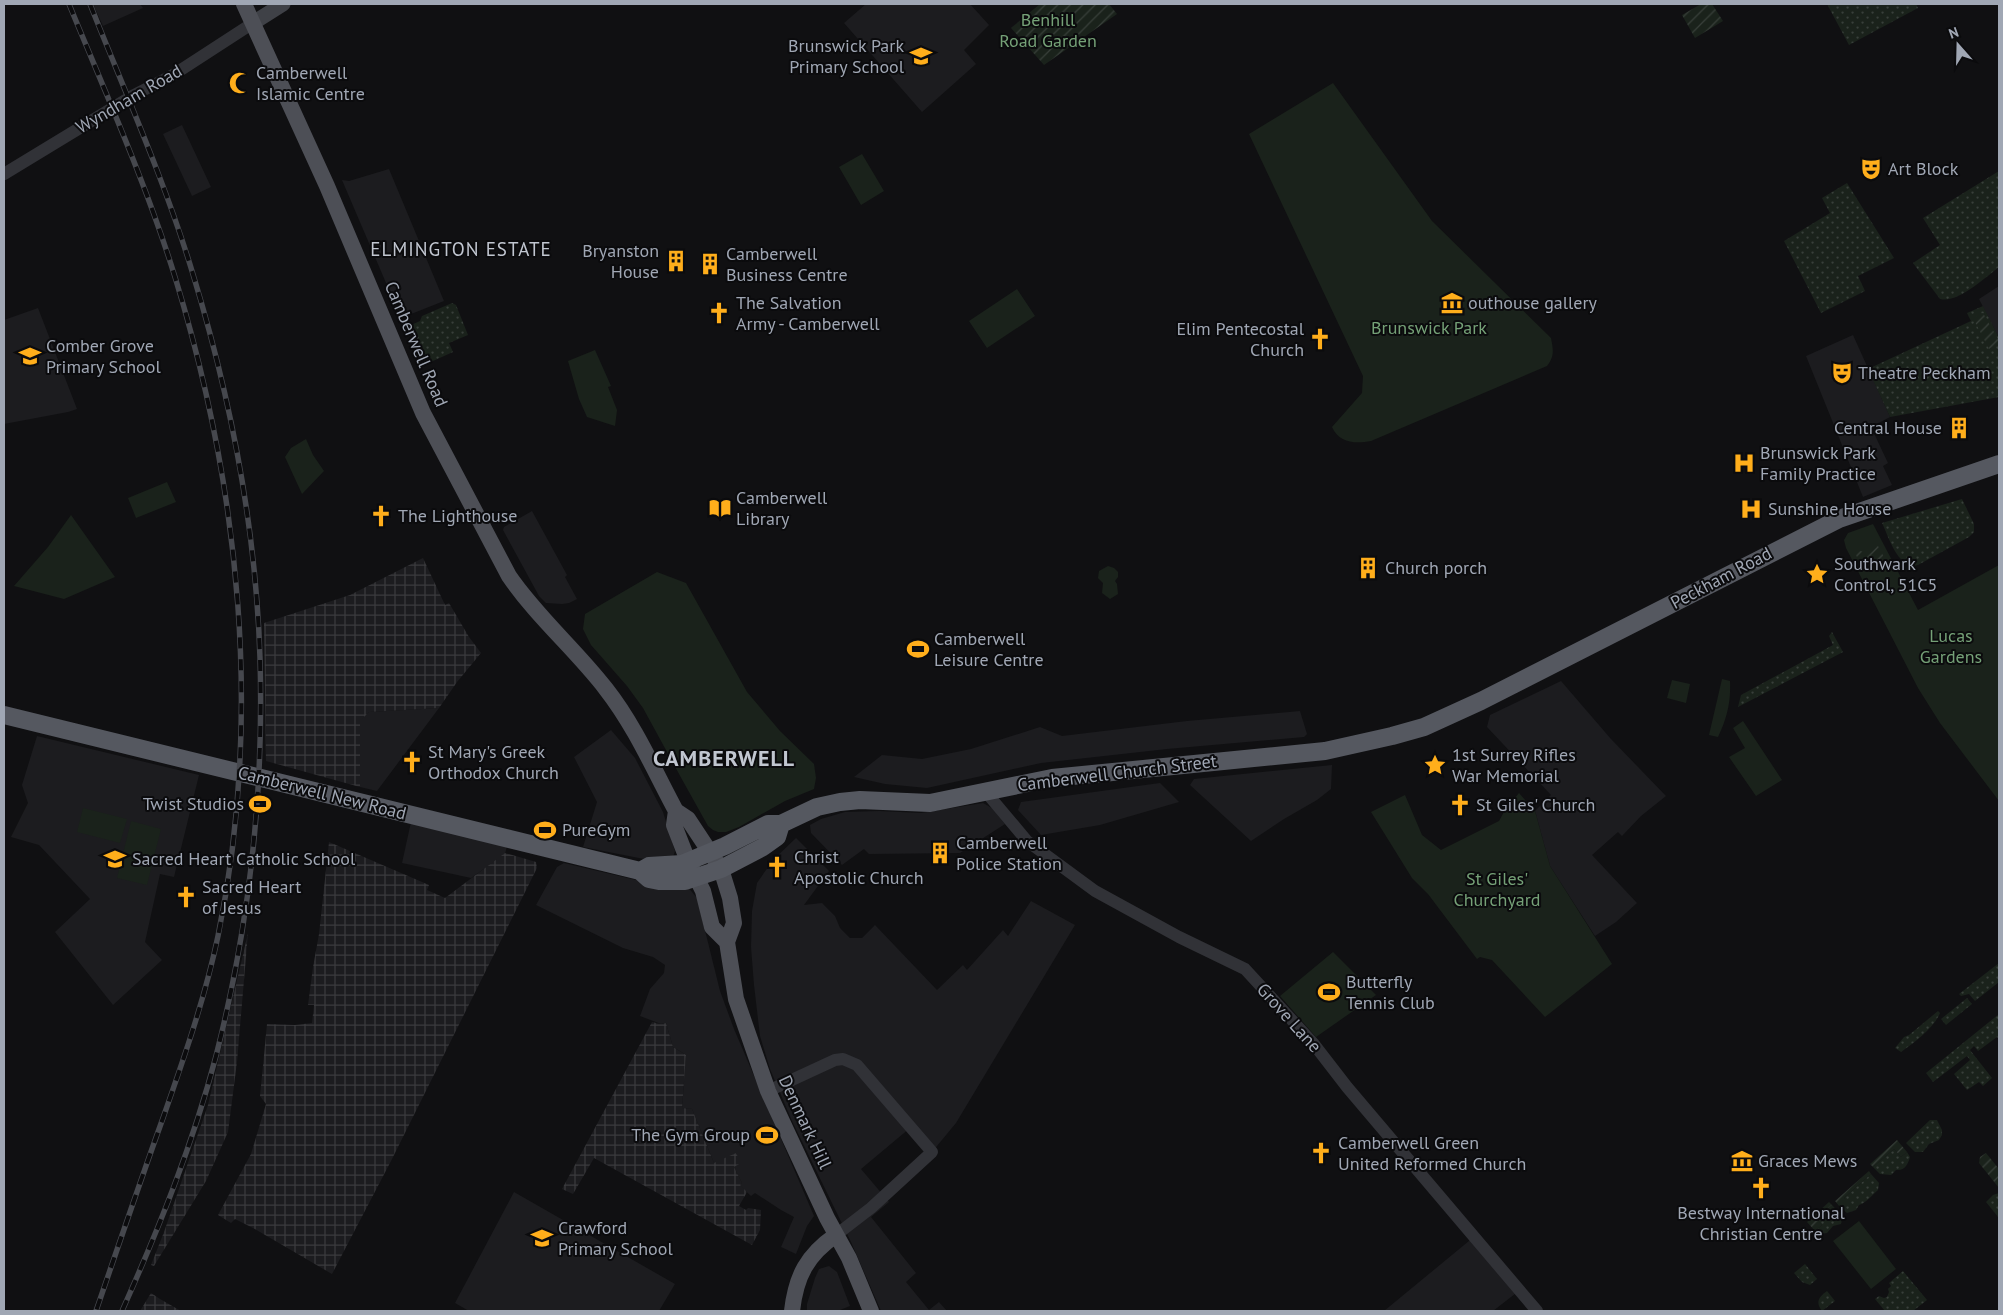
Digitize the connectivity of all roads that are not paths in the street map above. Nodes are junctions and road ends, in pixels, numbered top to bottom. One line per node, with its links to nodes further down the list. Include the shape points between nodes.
1 (244, 4): 3 (main road, Camberwell Road)
2 (283, 4): 3 (main road)
3 (253, 22): 4 (street, Wyndham Road, via 173,75); 9 (main road, Camberwell Road, via 427,422 509,576 606,689)
4 (4, 174)
5 (1999, 464): 7 (highway, Peckham Road, via 1838,519)
6 (4, 714): 14 (highway, Camberwell New Road)
7 (1453, 715): 8 (highway, Camberwell Church Street, via 1407,732 1325,751 1052,778)
8 (985, 791): 10 (highway, Camberwell Church Street, via 930,802 840,802 817,807); 21 (street, Grove Lane, via 1027,841 1095,891 1245,969 1313,1043)
9 (676, 811): 11 (main road, Denmark Hill, via 688,819); 12 (main road, via 674,825)
10 (781, 824): 11 (highway, Camberwell New Road, via 768,824); 13 (highway, Camberwell New Road, via 777,837)
11 (712, 852): 12 (highway, Camberwell New Road); 13 (main road, Denmark Hill)
12 (688, 861): 14 (highway, Camberwell New Road, via 649,866); 15 (main road)
13 (721, 869): 15 (highway, Camberwell New Road); 16 (main road, Denmark Hill, via 734,922)
14 (640, 871): 15 (highway, Camberwell New Road, via 649,880 685,881)
15 (697, 877): 16 (main road, via 712,927)
16 (727, 942): 17 (main road, Denmark Hill, via 736,999)
17 (768, 1091): 18 (main road, Denmark Hill); 18 (street, via 835,1060 850,1061 932,1152)
18 (836, 1235): 19 (main road, via 811,1256 793,1297); 20 (main road, Denmark Hill)
19 (792, 1311)
20 (871, 1311)
21 (1537, 1311)

